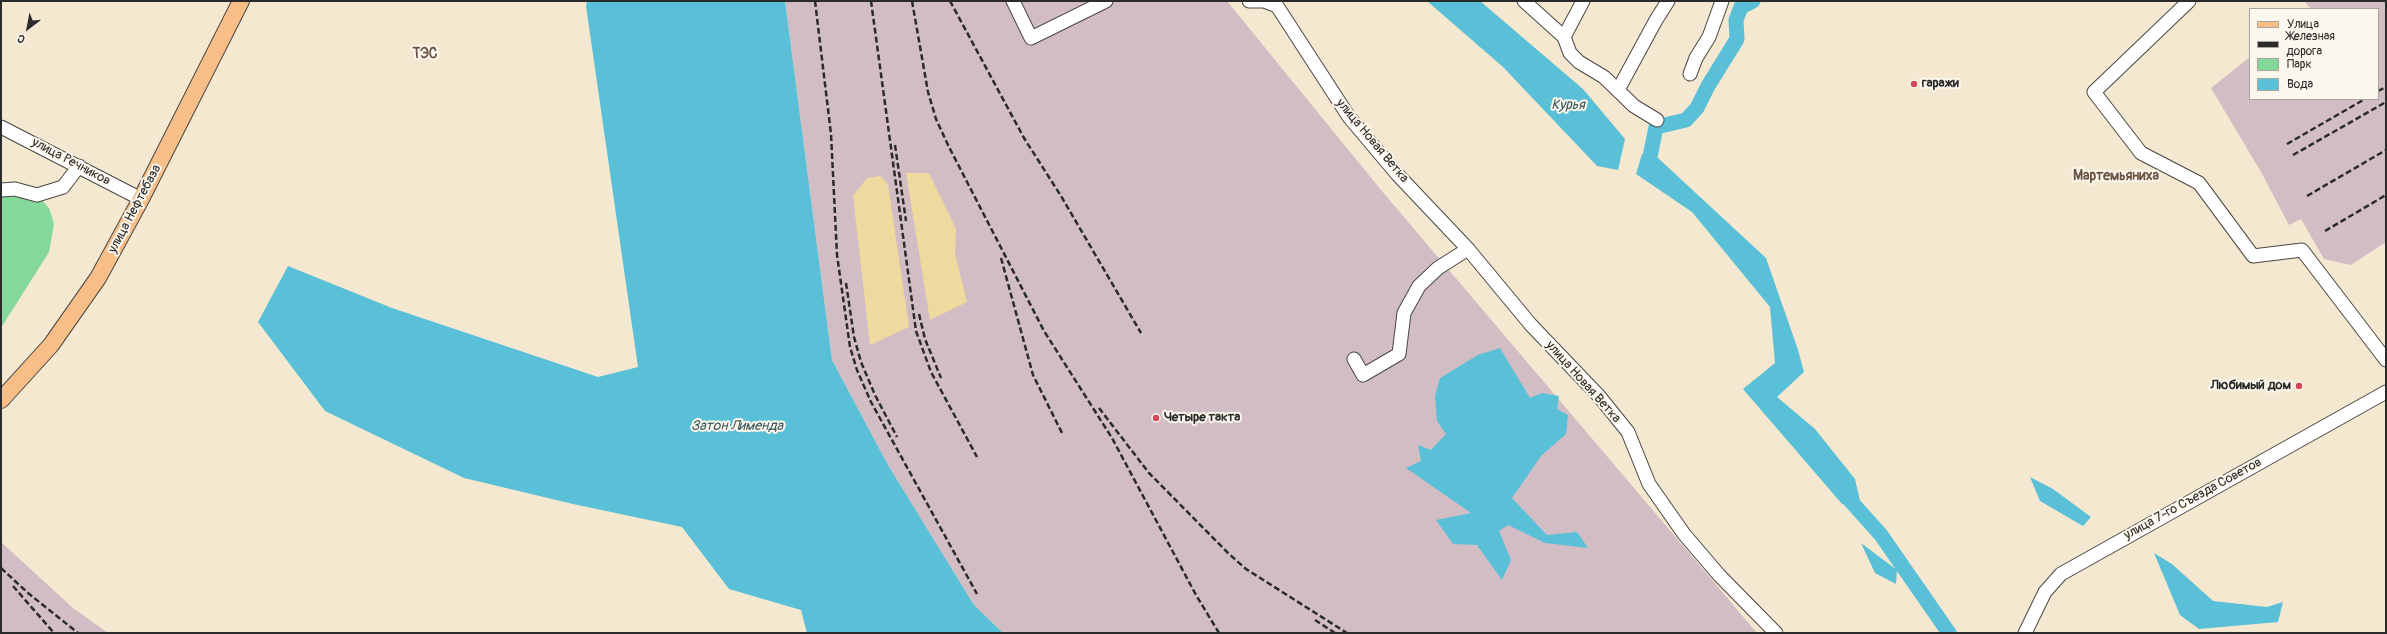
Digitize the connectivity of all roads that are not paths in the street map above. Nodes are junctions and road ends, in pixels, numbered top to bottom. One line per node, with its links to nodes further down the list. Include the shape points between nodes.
1 (242, 1): 17 (main road, улица Нефтебаза)
2 (1013, 1): 3 (street, via 1031,38)
3 (1106, 1)
4 (1249, 1): 18 (street, улица Новая Ветка, via 1264,1 1277,6 1348,117)
5 (1524, 1): 10 (street)
6 (1583, 1): 10 (street)
7 (1668, 1): 12 (street)
8 (1722, 1): 11 (street, via 1709,37)
9 (2189, 1): 20 (street, via 2094,92 2141,153 2199,183 2253,256 2302,250)
10 (1564, 37): 12 (street, via 1570,53 1579,62)
11 (1690, 74)
12 (1618, 90): 13 (street, via 1634,106)
13 (1657, 120)
14 (1, 126): 15 (street, улица Речников)
15 (79, 166): 16 (street, via 63,187 37,195 15,189); 17 (street, улица Речников)
16 (1, 190)
17 (141, 199): 22 (main road, улица Нефтебаза, via 98,278 71,318 51,345)
18 (1468, 249): 19 (street, via 1438,268 1419,286 1404,312 1400,354 1363,375); 23 (street, улица Новая Ветка, via 1521,314 1599,396 1628,432 1649,484 1684,534 1719,575)
19 (1354, 359)
20 (2386, 360)
21 (2386, 392): 24 (street, улица 7-го Съезда Советов, via 2061,574 2045,592)
22 (1, 400)
23 (1776, 633)
24 (2025, 633)

